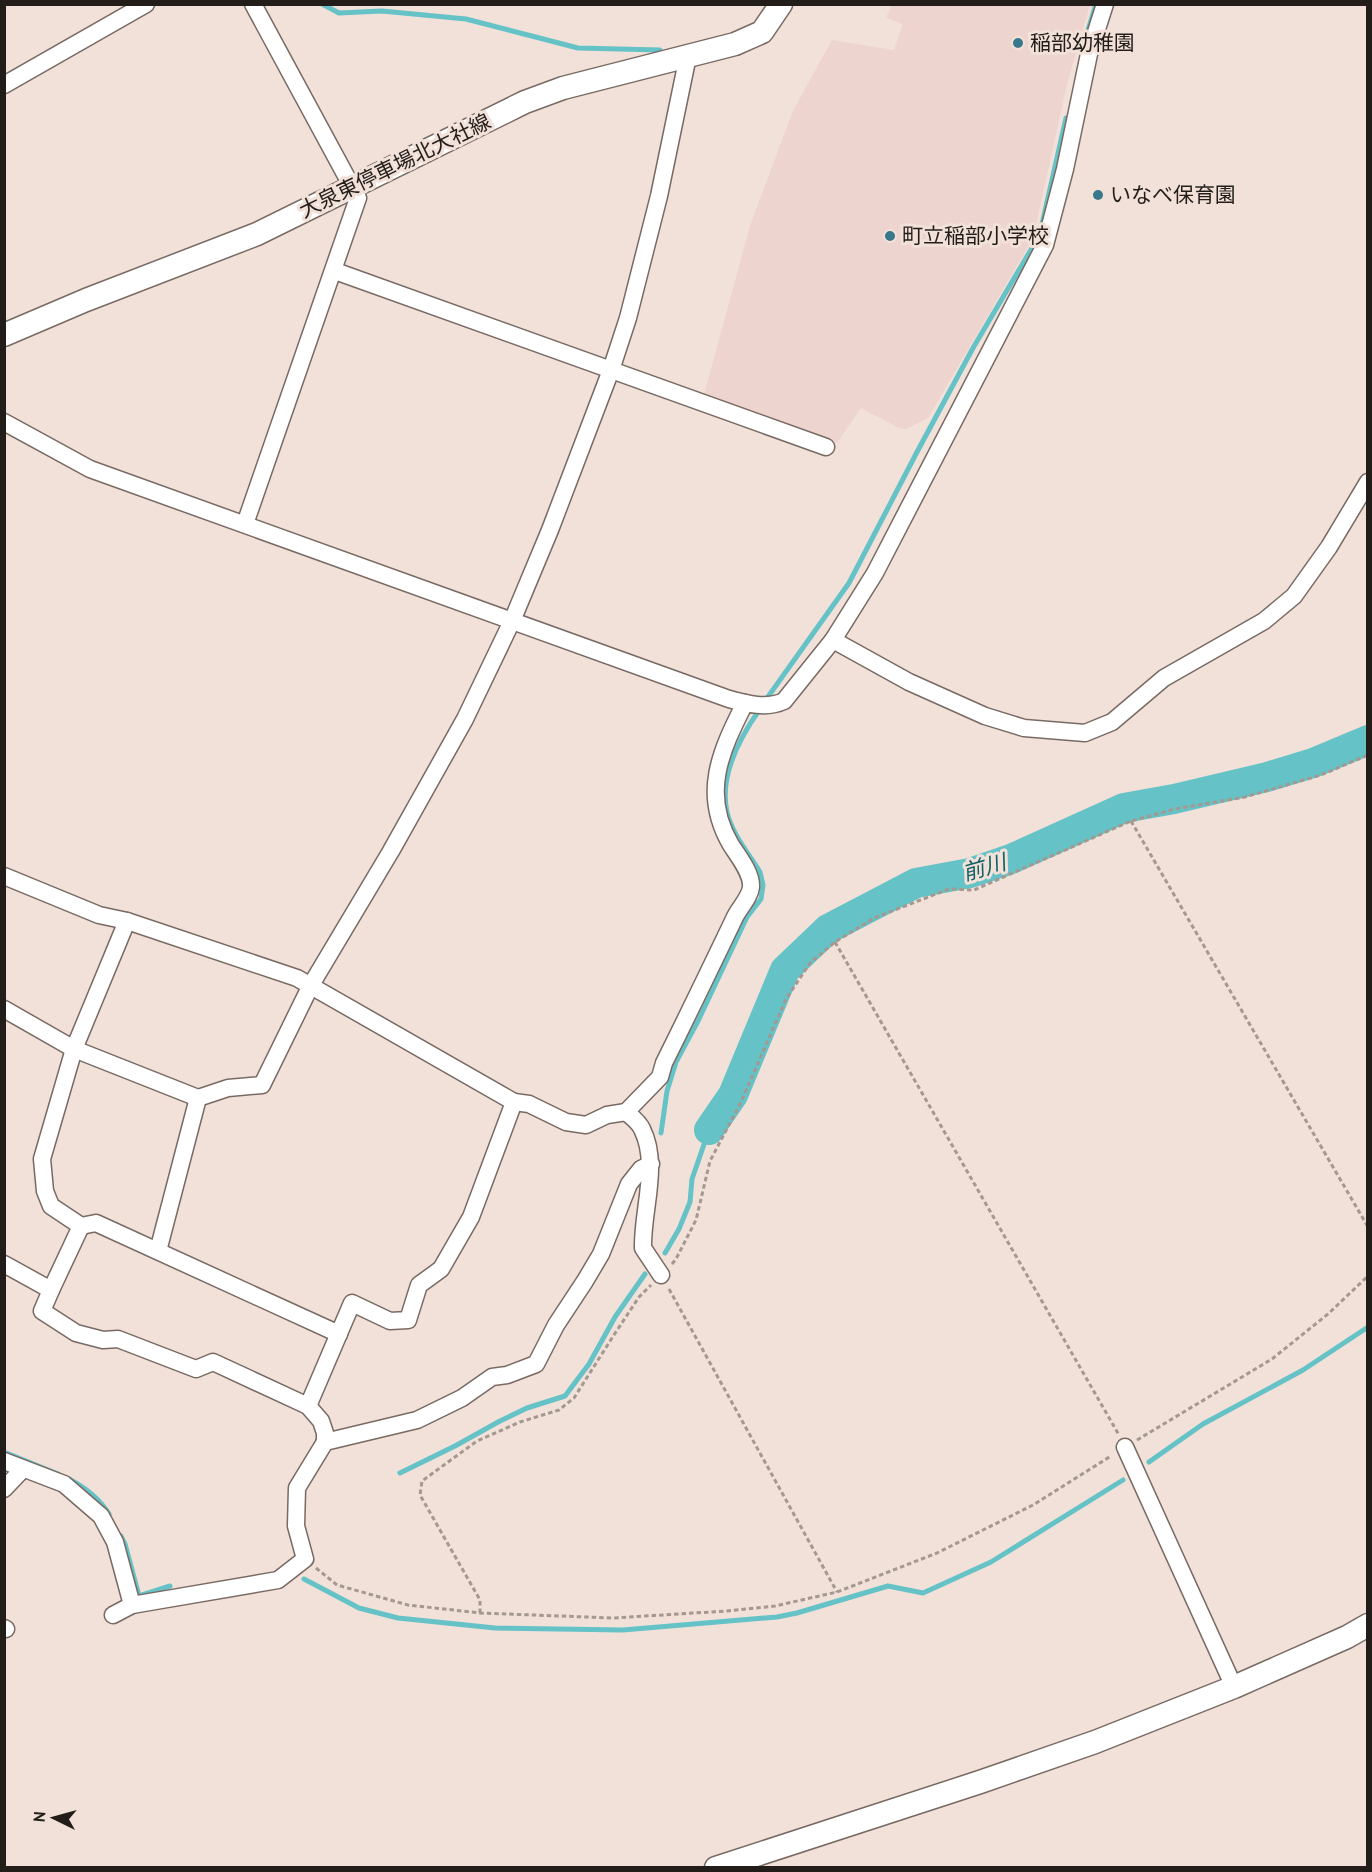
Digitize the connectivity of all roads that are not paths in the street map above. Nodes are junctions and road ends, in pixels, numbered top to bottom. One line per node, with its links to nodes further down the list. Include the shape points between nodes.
1 (146, 4): 6 (street)
2 (253, 4): 7 (street)
3 (782, 4): 5 (main road, 大泉東停車場北大社線, via 762,32)
4 (1105, 4): 16 (street, via 1089,54 1045,245 875,573)
5 (688, 57): 7 (main road, 大泉東停車場北大社線, via 562,88 525,102); 10 (street, via 659,196)
6 (4, 85)
7 (353, 188): 8 (street, via 358,198); 9 (main road, 大泉東停車場北大社線, via 257,234)
8 (335, 271): 10 (street); 14 (street)
9 (4, 335)
10 (611, 370): 12 (street); 15 (street)
11 (4, 422): 14 (street, via 90,469)
12 (826, 447)
13 (1368, 482): 16 (street, via 1294,596 1264,621 1164,678 1112,722 1085,733 1024,728 985,716 909,682)
14 (245, 524): 15 (street)
15 (512, 621): 17 (street); 20 (street, via 465,719)
16 (833, 640): 17 (street, via 784,701 773,706)
17 (751, 704): 25 (street, via 723,751 714,796 719,821 751,888 660,1077)
18 (4, 876): 19 (street, via 99,915)
19 (127, 921): 20 (street); 22 (street)
20 (311, 985): 23 (street, via 262,1085 228,1088); 24 (street)
21 (4, 1009): 22 (street)
22 (74, 1049): 23 (street); 27 (street, via 42,1159 45,1191 51,1206)
23 (198, 1098): 28 (street)
24 (514, 1102): 25 (street, via 529,1104 566,1122 586,1125 607,1115); 32 (street, via 471,1217 441,1269 419,1285 408,1320 390,1321 352,1303)
25 (627, 1112): 26 (street, via 643,1130)
26 (651, 1164): 30 (street, via 643,1248); 34 (street, via 641,1169 629,1184 601,1254 536,1364 492,1377 462,1398 417,1420)
27 (81, 1226): 28 (street, via 96,1223); 31 (street)
28 (158, 1251): 32 (street)
29 (4, 1264): 31 (street)
30 (661, 1275)
31 (51, 1290): 33 (street, via 42,1311 76,1333 103,1340 118,1339 196,1369 213,1362)
32 (339, 1334): 33 (street)
33 (308, 1406): 34 (street, via 321,1421)
34 (325, 1442): 39 (street, via 297,1488 296,1526 305,1559 278,1580)
35 (1125, 1447): 42 (street)
36 (4, 1461): 37 (street)
37 (24, 1469): 38 (street); 39 (street, via 64,1484 101,1516 115,1542)
38 (4, 1489)
39 (132, 1605): 40 (street)
40 (113, 1615)
41 (1368, 1625): 42 (main road)
42 (1234, 1687): 43 (main road, via 1095,1742)
43 (716, 1868)

